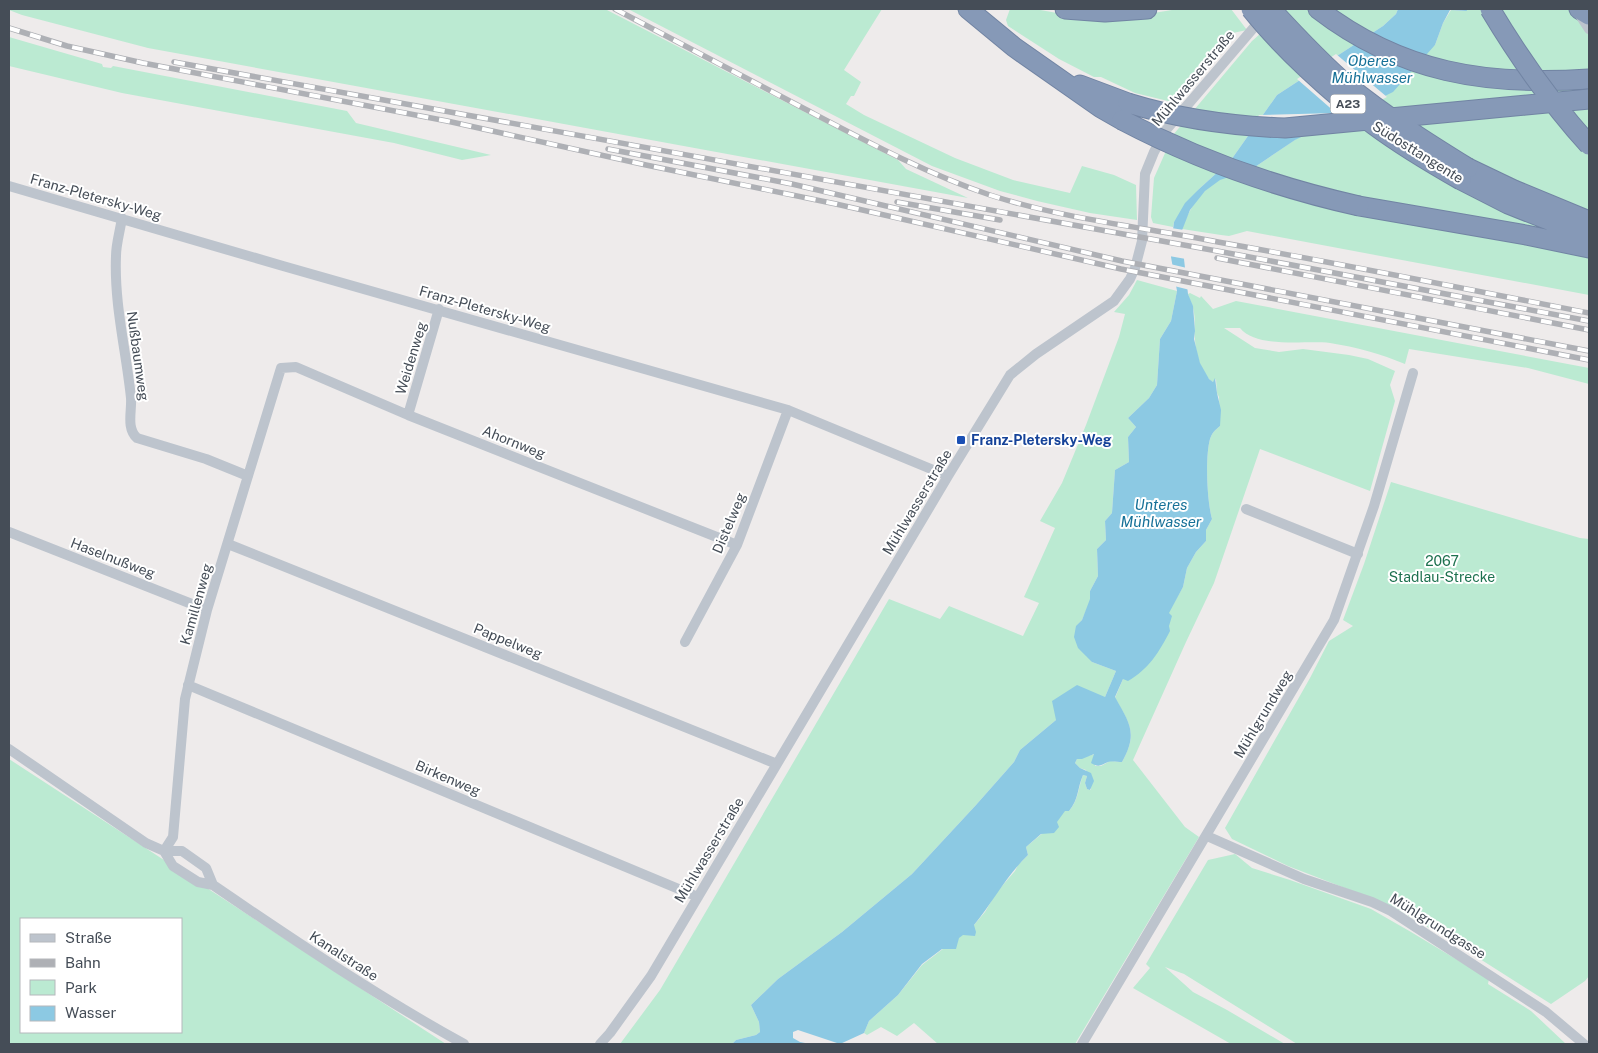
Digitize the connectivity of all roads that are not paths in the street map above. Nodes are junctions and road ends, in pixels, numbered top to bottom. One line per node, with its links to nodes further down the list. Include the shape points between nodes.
1 (968, 9): 13 (highway, via 1014,47 1058,77)
2 (1065, 9): 3 (highway, via 1105,12)
3 (1147, 9)
4 (1251, 9): 15 (highway, Südosttangente / A23, bridge, via 1290,51 1373,124 1411,151)
5 (1271, 9): 15 (highway, Südosttangente / A23, bridge, via 1346,84); 27 (street, Mühlwasserstraße, via 1166,130 1154,152 1145,174 1142,240 1130,279 1114,301 1010,375)
6 (1318, 9): 11 (highway, via 1369,42 1432,68 1502,81)
7 (1490, 9): 14 (highway, bridge, via 1542,90)
8 (1578, 9): 9 (highway); 10 (street)
9 (1589, 15)
10 (1589, 29)
11 (1589, 79)
12 (1589, 99): 13 (highway, bridge, via 1286,128)
13 (1125, 111): 20 (highway, bridge, via 1182,150 1309,195)
14 (1589, 145)
15 (1464, 174): 18 (highway, Südosttangente / A23); 19 (highway, Südosttangente / A23, via 1508,204)
16 (9, 186): 17 (street, Franz-Pletersky-Weg)
17 (122, 218): 21 (street, Franz-Pletersky-Weg); 26 (street, Nußbaumweg, via 116,255 116,303 132,403 132,433 137,438)
18 (1589, 220)
19 (1589, 236)
20 (1589, 248)
21 (440, 310): 24 (street, Franz-Pletersky-Weg); 25 (street, Weidenweg)
22 (281, 368): 25 (street, Ahornweg, via 296,367); 26 (street, Kamillenweg)
23 (1413, 373): 32 (street, Mühlgrundweg)
24 (788, 410): 27 (street, Franz-Pletersky-Weg); 31 (street, Distelweg)
25 (408, 415): 31 (street, Ahornweg)
26 (248, 476): 30 (street, Kamillenweg)
27 (948, 476): 37 (street, Mühlwasserstraße)
28 (1246, 509): 32 (street)
29 (9, 532): 33 (street, Haselnußweg)
30 (228, 544): 33 (street, Kamillenweg); 37 (street, Pappelweg)
31 (737, 546): 34 (street, Distelweg)
32 (1358, 554): 38 (street, Mühlgrundweg, via 1334,620)
33 (207, 610): 35 (street, Kamillenweg)
34 (685, 642)
35 (188, 685): 39 (street, Kamillenweg, via 172,837); 41 (street, Birkenweg)
36 (9, 749): 39 (street, Kanalstraße, via 146,843)
37 (777, 764): 41 (street, Mühlwasserstraße)
38 (1207, 836): 44 (street, Mühlgrundweg); 45 (street, Mühlgrundgasse, via 1304,879 1392,911 1546,1012)
39 (164, 851): 40 (street, Kanalstraße, via 173,866 198,882); 40 (street, Kanalstraße, via 182,851 206,868)
40 (213, 885): 42 (street, Kanalstraße, via 330,964)
41 (698, 897): 43 (street, Mühlwasserstraße, via 651,976)
42 (464, 1044)
43 (600, 1044)
44 (1082, 1044)
45 (1584, 1044)

